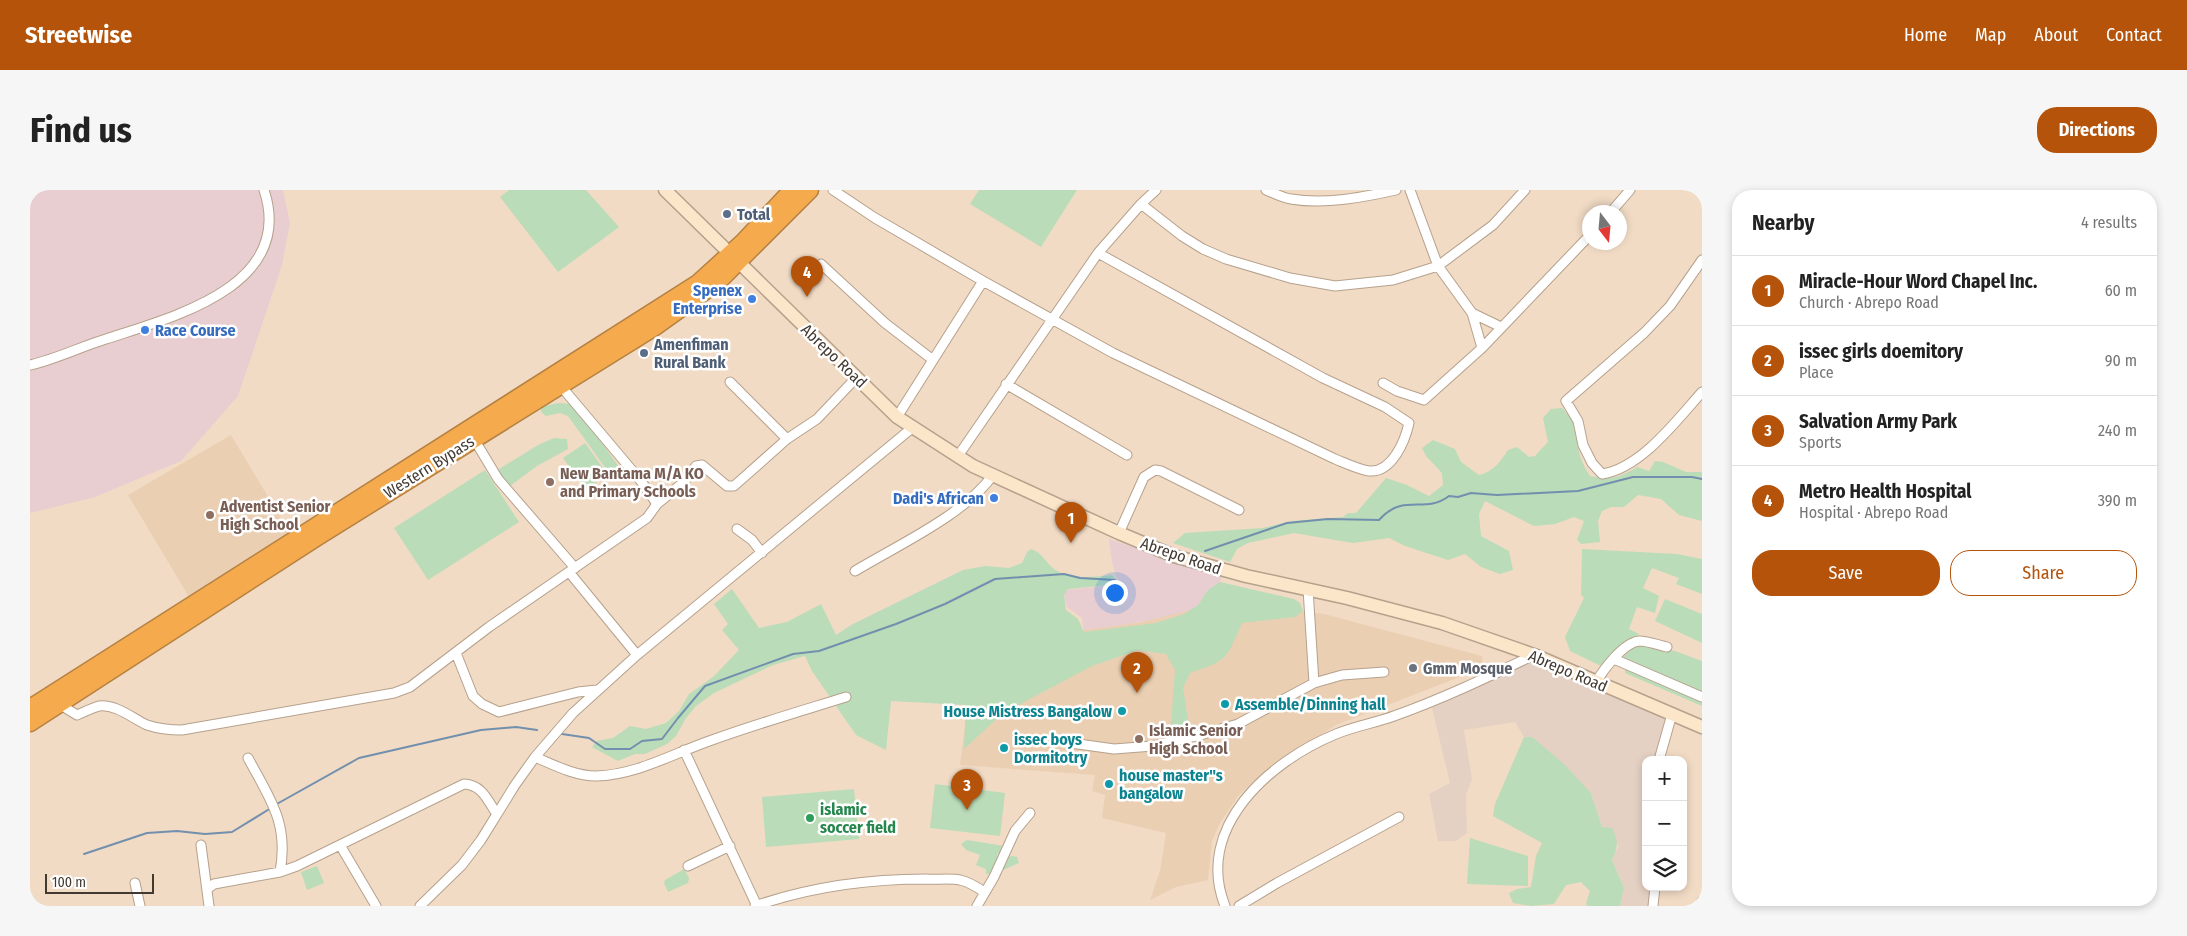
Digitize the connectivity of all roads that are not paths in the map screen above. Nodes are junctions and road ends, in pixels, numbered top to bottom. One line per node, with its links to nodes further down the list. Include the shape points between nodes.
1 (264, 190): 26 (street, via 270,208 269,231 263,251 250,271 226,290 191,310)
2 (665, 190): 16 (main road, Abrepo Road)
3 (792, 190): 16 (highway, Western Bypass)
4 (810, 190): 16 (highway, Western Bypass)
5 (833, 190): 20 (street)
6 (1156, 190): 12 (street)
7 (1266, 190): 8 (street, via 1290,199 1317,200)
8 (1396, 190)
9 (1410, 190): 19 (street)
10 (1525, 190): 19 (street, via 1493,225)
11 (1630, 190): 13 (street)
12 (1141, 204): 15 (street); 19 (street, via 1203,249 1290,278 1335,286 1393,280)
13 (1617, 205)
14 (1582, 243): 23 (street)
15 (1098, 253): 22 (street); 22 (street, via 1323,378 1385,407 1409,423 1404,441 1389,464 1380,470 1369,471 1335,459 1113,353)
16 (736, 257): 27 (main road, Abrepo Road); 31 (highway, Western Bypass, via 718,282); 60 (highway, Western Bypass, via 664,306)
17 (1702, 260): 32 (street, via 1670,306 1566,401 1578,422 1583,444 1602,474 1639,457)
18 (821, 264): 25 (street)
19 (1438, 266): 21 (street)
20 (983, 281): 22 (street); 25 (street)
21 (1472, 313): 23 (street); 24 (street)
22 (1053, 318): 30 (street)
23 (1501, 327): 24 (street)
24 (1482, 348): 29 (street, via 1424,400)
25 (933, 360): 33 (street)
26 (30, 365)
27 (856, 378): 33 (main road, Abrepo Road); 36 (street, via 818,419)
28 (730, 382): 36 (street)
29 (1383, 382)
30 (1006, 384): 37 (street); 38 (street)
31 (560, 385): 35 (highway, Western Bypass); 40 (street)
32 (1702, 392)
33 (897, 417): 34 (main road, Abrepo Road)
34 (912, 428): 38 (main road, Abrepo Road); 44 (street)
35 (474, 439): 45 (street, via 498,479); 59 (highway, Western Bypass)
36 (787, 439): 40 (street, via 734,486 727,486 702,465 696,466 684,482)
37 (1127, 455)
38 (958, 456): 39 (main road, Abrepo Road)
39 (993, 475): 43 (main road, Abrepo Road); 46 (street, via 972,498 953,512)
40 (658, 504): 45 (street, via 648,518)
41 (1239, 510): 43 (street, via 1161,470 1155,470 1144,477)
42 (737, 529): 44 (street)
43 (1119, 534): 47 (main road, Abrepo Road, via 1213,568)
44 (762, 553): 50 (street)
45 (572, 570): 49 (street); 50 (street)
46 (855, 571)
47 (1308, 589): 51 (main road, Abrepo Road, via 1442,623); 54 (street)
48 (1667, 647): 52 (street, via 1639,641 1631,643)
49 (456, 653): 56 (street, via 473,696 499,712); 59 (street, via 410,687 394,693 182,730 150,726 120,710 100,706 77,714)
50 (637, 655): 56 (street)
51 (1534, 655): 55 (main road, Abrepo Road); 88 (street, via 1394,716 1337,734 1294,755 1277,768 1240,806 1225,829 1217,866 1218,884)
52 (1614, 659): 55 (street); 57 (street)
53 (1384, 672): 54 (street, via 1342,675)
54 (1314, 682): 64 (street, via 1238,724 1200,735 1153,746 1114,749)
55 (1596, 682): 61 (main road, Abrepo Road)
56 (597, 690): 67 (street)
57 (1702, 696)
58 (846, 697): 65 (street)
59 (59, 704): 62 (highway, Western Bypass)
60 (30, 708)
61 (1672, 714): 63 (main road, Abrepo Road); 66 (street)
62 (30, 723)
63 (1702, 727)
64 (1071, 743)
65 (684, 750): 67 (street, via 633,770 594,776 575,773); 74 (street)
66 (1660, 756)
67 (535, 757): 69 (street)
68 (248, 758): 76 (street, via 280,822 283,849)
69 (496, 813): 72 (street, via 480,788 464,784); 85 (street, via 482,840 462,865)
70 (1030, 813): 80 (street, via 1015,831)
71 (1400, 817): 89 (street)
72 (340, 845): 76 (street); 84 (street)
73 (201, 846): 78 (street)
74 (730, 846): 75 (street); 86 (street)
75 (688, 866)
76 (280, 872): 78 (street, via 214,884)
77 (135, 883): 82 (street)
78 (207, 890): 83 (street)
79 (1655, 891): 90 (street)
80 (984, 892): 86 (street, via 959,880 909,879 853,883 800,892); 87 (street)
81 (1702, 900): 91 (street)
82 (140, 906)
83 (209, 906)
84 (376, 906)
85 (420, 906)
86 (756, 906)
87 (977, 906)
88 (1225, 906)
89 (1239, 906)
90 (1653, 906)
91 (1700, 906)

